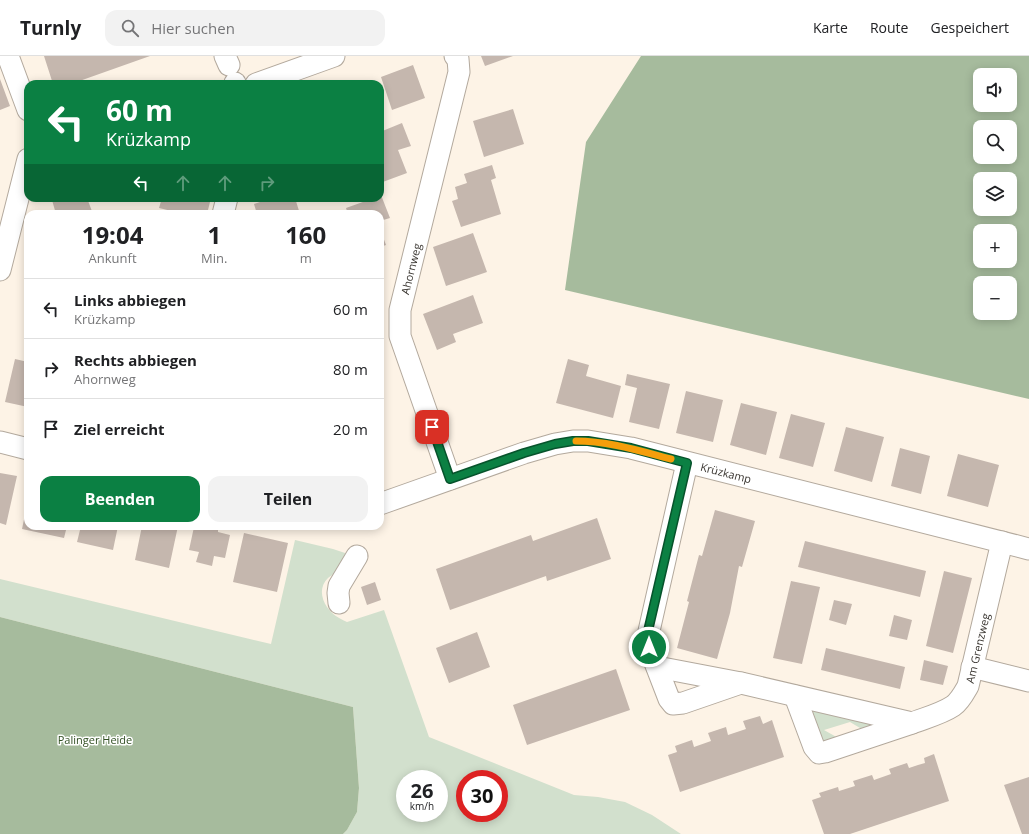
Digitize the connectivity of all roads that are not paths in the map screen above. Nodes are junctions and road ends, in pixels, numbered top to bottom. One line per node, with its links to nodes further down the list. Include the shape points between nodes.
1 (8, 56): 5 (street)
2 (334, 56): 4 (street)
3 (455, 56): 11 (street, Ahornweg, via 458,59 459,72 400,310 400,336)
4 (267, 80)
5 (24, 99)
6 (24, 175): 7 (street)
7 (0, 270)
8 (0, 442): 9 (street)
9 (24, 448)
10 (687, 463): 11 (street, Krüzkamp, via 631,448 573,441 524,453); 13 (street, Krüzkamp); 17 (street, via 648,631 649,647)
11 (450, 479): 12 (street, Krüzkamp)
12 (384, 503)
13 (1002, 542): 14 (street, Krüzkamp); 18 (street, Am Grenzweg)
14 (1029, 549)
15 (357, 556): 16 (street, via 339,586)
16 (339, 603)
17 (657, 667): 20 (street); 20 (street, via 673,704)
18 (972, 667): 19 (street); 22 (street, Am Grenzweg, via 968,686 954,706)
19 (1029, 681)
20 (741, 683): 21 (street)
21 (795, 696): 22 (street); 22 (street, Am Grenzweg, via 814,747 819,753)
22 (912, 723)

